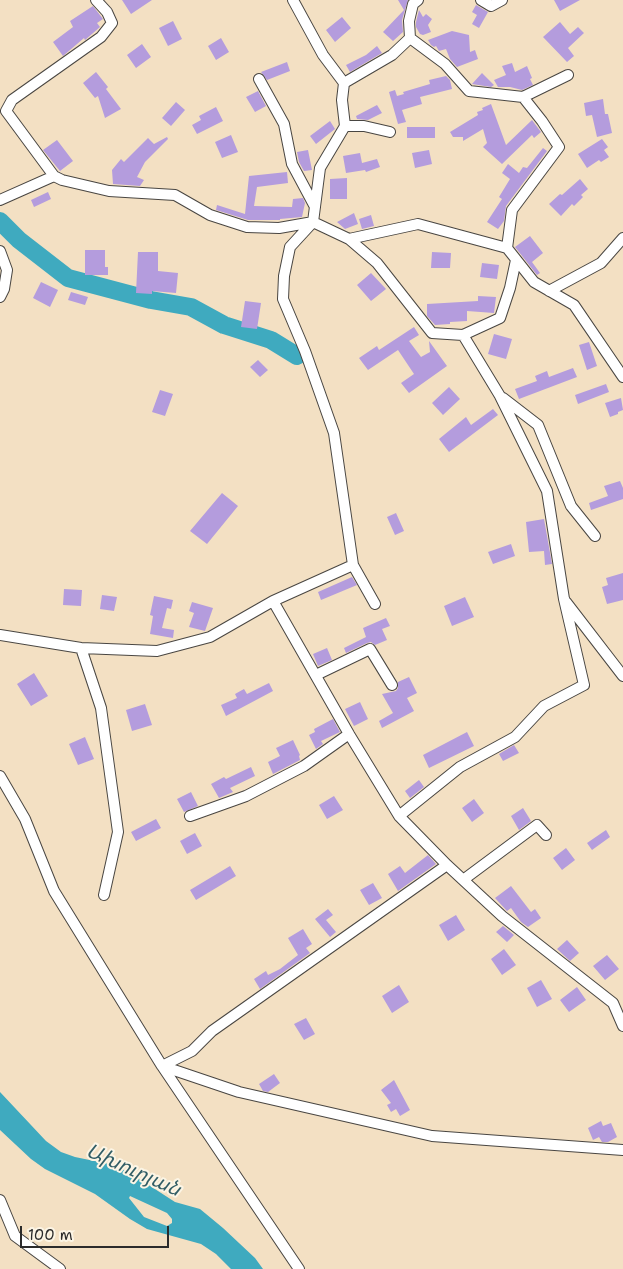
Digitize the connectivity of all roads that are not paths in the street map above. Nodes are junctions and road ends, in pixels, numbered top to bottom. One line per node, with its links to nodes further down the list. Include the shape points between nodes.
1 (96, 0): 11 (street, via 112,23 101,37 12,100)
2 (293, 0): 9 (street, via 323,55)
3 (418, 0): 6 (street, via 413,4 409,21)
4 (481, 0): 5 (street, via 491,6)
5 (502, 0)
6 (410, 38): 9 (street, via 392,55); 10 (street, via 445,64 469,91)
7 (568, 74): 10 (street)
8 (259, 79): 16 (street, via 284,124 292,164)
9 (344, 83): 12 (street)
10 (523, 97): 20 (street, via 559,147 512,210)
11 (4, 113): 14 (street)
12 (345, 126): 13 (street, via 364,126); 16 (street, via 320,168)
13 (390, 132)
14 (54, 176): 15 (street); 17 (street, via 109,191 175,195 210,215 247,227 279,228)
15 (0, 200)
16 (315, 207): 17 (street)
17 (313, 222): 19 (street); 29 (street, via 290,247 283,299 334,433)
18 (623, 238): 23 (street, via 601,263)
19 (349, 239): 20 (street, via 418,224); 25 (street, via 377,263 432,333)
20 (507, 248): 22 (street)
21 (0, 251): 24 (street, via 7,270)
22 (516, 260): 23 (street, via 534,282); 25 (street, via 500,318)
23 (549, 291): 26 (street, via 574,305)
24 (0, 297)
25 (463, 335): 27 (street)
26 (623, 377)
27 (500, 396): 28 (street, via 538,425 571,506); 30 (street, via 547,491)
28 (595, 536)
29 (353, 565): 31 (street); 32 (street)
30 (564, 599): 36 (street); 41 (street, via 584,686 544,706 515,737 460,766)
31 (273, 601): 34 (street, via 210,637 157,651); 35 (street)
32 (375, 604)
33 (0, 635): 34 (street)
34 (80, 648): 45 (street, via 101,708 118,832)
35 (316, 675): 37 (street, via 370,649); 38 (street)
36 (623, 676)
37 (392, 685)
38 (348, 734): 40 (street, via 304,766 246,796); 41 (street)
39 (0, 776): 47 (street, via 25,819 54,891)
40 (190, 816)
41 (400, 816): 43 (street)
42 (546, 835): 44 (street, via 537,825)
43 (447, 865): 44 (street); 47 (street, via 212,1031 192,1051)
44 (463, 880): 46 (street, via 502,916 613,1003)
45 (104, 895)
46 (623, 1026)
47 (162, 1066): 48 (street, via 240,1092 432,1136); 51 (street)
48 (623, 1150)
49 (0, 1200): 50 (street, via 15,1236)
50 (60, 1269)
51 (298, 1269)

